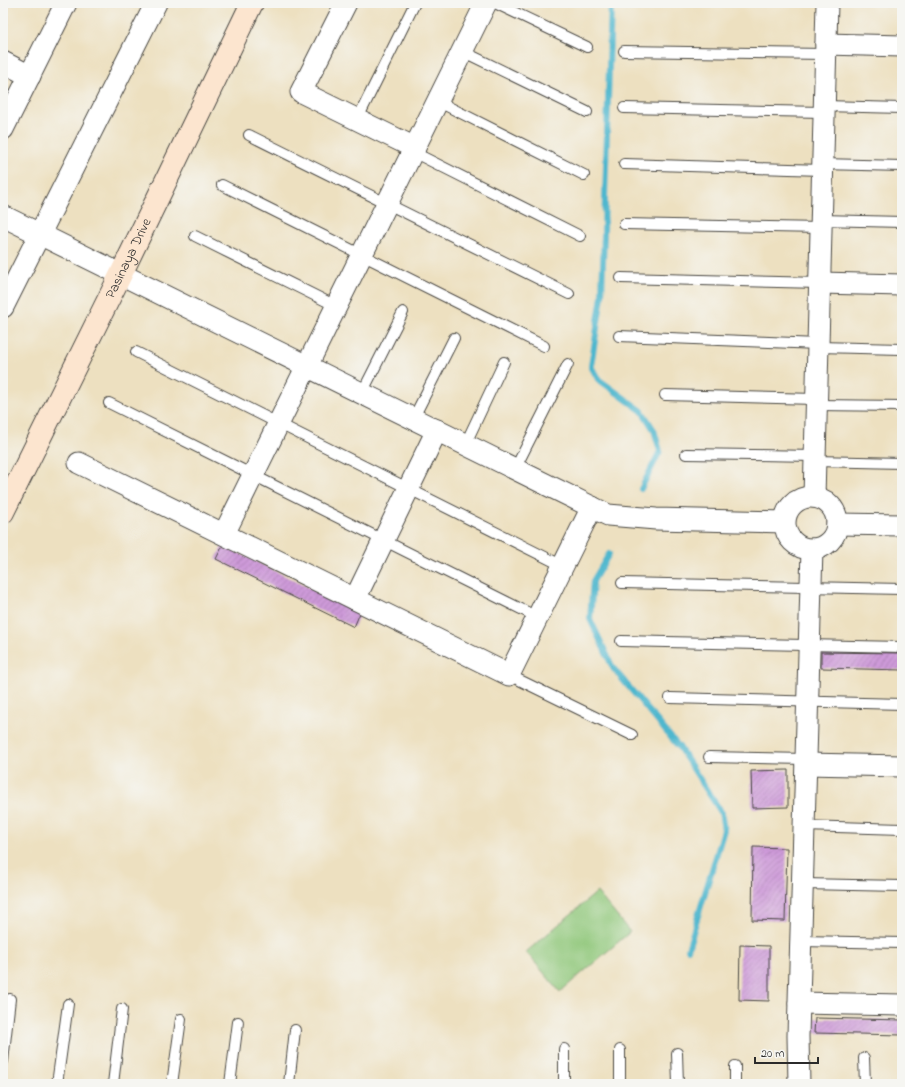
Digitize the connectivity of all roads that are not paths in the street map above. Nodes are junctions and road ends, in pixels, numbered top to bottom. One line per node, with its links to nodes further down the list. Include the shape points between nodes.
1 (156, 3): 35 (street)
2 (252, 3): 39 (street, Pasinaya Drive)
3 (346, 3): 21 (street, via 301,92)
4 (415, 3): 21 (lane)
5 (486, 3): 12 (street)
6 (495, 3): 10 (lane)
7 (827, 3): 11 (street)
8 (62, 4): 15 (street)
9 (902, 46): 11 (street)
10 (587, 47)
11 (826, 49): 13 (lane); 19 (street)
12 (462, 51): 16 (street); 20 (lane)
13 (624, 51)
14 (3, 62): 15 (street)
15 (30, 76): 22 (street)
16 (437, 101): 24 (street); 28 (lane)
17 (624, 108): 19 (lane)
18 (902, 108): 19 (lane)
19 (824, 109): 27 (street)
20 (586, 112)
21 (357, 120): 24 (street)
22 (3, 129)
23 (249, 135): 30 (lane)
24 (414, 150): 30 (street); 37 (lane)
25 (624, 164): 27 (lane)
26 (902, 166): 27 (lane)
27 (822, 167): 34 (street)
28 (584, 175)
29 (222, 185): 38 (lane)
30 (387, 203): 38 (street); 43 (lane)
31 (3, 216): 35 (street)
32 (902, 222): 34 (lane)
33 (624, 224): 34 (lane)
34 (821, 224): 41 (street)
35 (40, 234): 39 (street); 45 (street)
36 (195, 236): 44 (lane)
37 (580, 236)
38 (361, 256): 44 (street); 49 (lane)
39 (121, 274): 55 (street); 74 (street, Pasinaya Drive)
40 (621, 278): 41 (lane)
41 (820, 283): 42 (street); 50 (street)
42 (902, 285)
43 (569, 294)
44 (336, 306): 55 (street)
45 (3, 308)
46 (403, 312): 56 (lane)
47 (619, 336): 50 (lane)
48 (454, 338): 61 (lane)
49 (544, 346)
50 (818, 346): 51 (lane); 58 (street)
51 (902, 349)
52 (136, 352): 62 (lane)
53 (504, 362): 64 (lane)
54 (568, 364): 69 (lane)
55 (307, 366): 56 (street); 62 (street)
56 (362, 393): 61 (street)
57 (665, 395): 58 (lane)
58 (816, 402): 60 (lane); 66 (street)
59 (109, 403): 70 (lane)
60 (902, 406)
61 (413, 418): 63 (street)
62 (278, 423): 70 (street); 71 (lane)
63 (437, 430): 64 (street); 71 (street)
64 (465, 445): 69 (street)
65 (686, 454): 66 (lane)
66 (815, 458): 68 (lane); 72 (street)
67 (79, 462): 78 (street)
68 (902, 463)
69 (515, 469): 73 (street)
70 (252, 475): 78 (street); 79 (lane)
71 (408, 489): 79 (street); 81 (lane)
72 (814, 497): 75 (street, via 801,499 790,506); 76 (street, via 828,503 836,516)
73 (592, 507): 75 (street, via 608,515 640,518); 81 (street)
74 (3, 512)
75 (784, 522): 80 (street, via 789,538 804,548)
76 (837, 524): 77 (street); 80 (street, via 832,538 820,548)
77 (902, 525)
78 (224, 534): 85 (street)
79 (383, 540): 85 (street); 86 (lane)
80 (812, 549): 83 (street)
81 (563, 566): 86 (street)
82 (622, 583): 83 (lane)
83 (811, 586): 84 (lane); 88 (street)
84 (902, 589)
85 (355, 599): 90 (street)
86 (538, 617): 90 (street)
87 (621, 641): 88 (lane)
88 (810, 644): 89 (lane); 92 (street)
89 (902, 647)
90 (509, 675): 94 (lane)
91 (670, 698): 92 (lane)
92 (808, 702): 93 (lane); 96 (street)
93 (902, 704)
94 (632, 735)
95 (709, 756): 96 (lane)
96 (806, 762): 97 (street); 98 (street)
97 (902, 766)
98 (804, 826): 99 (lane); 100 (street)
99 (902, 829)
100 (802, 884): 101 (lane); 102 (street)
101 (902, 886)
102 (801, 941): 103 (lane); 105 (street)
103 (902, 943)
104 (10, 999): 116 (lane)
105 (799, 1003): 107 (street); 127 (street)
106 (68, 1004): 118 (lane)
107 (902, 1005)
108 (122, 1009): 119 (lane)
109 (181, 1019): 120 (lane)
110 (238, 1022): 121 (lane)
111 (295, 1030): 122 (lane)
112 (564, 1050): 123 (lane)
113 (620, 1050): 124 (lane)
114 (677, 1053): 125 (lane)
115 (864, 1058): 128 (lane)
116 (3, 1061)
117 (735, 1066): 126 (lane)
118 (57, 1084)
119 (113, 1084)
120 (172, 1084)
121 (230, 1084)
122 (289, 1084)
123 (564, 1084)
124 (620, 1084)
125 (678, 1084)
126 (735, 1084)
127 (799, 1084)
128 (865, 1084)

